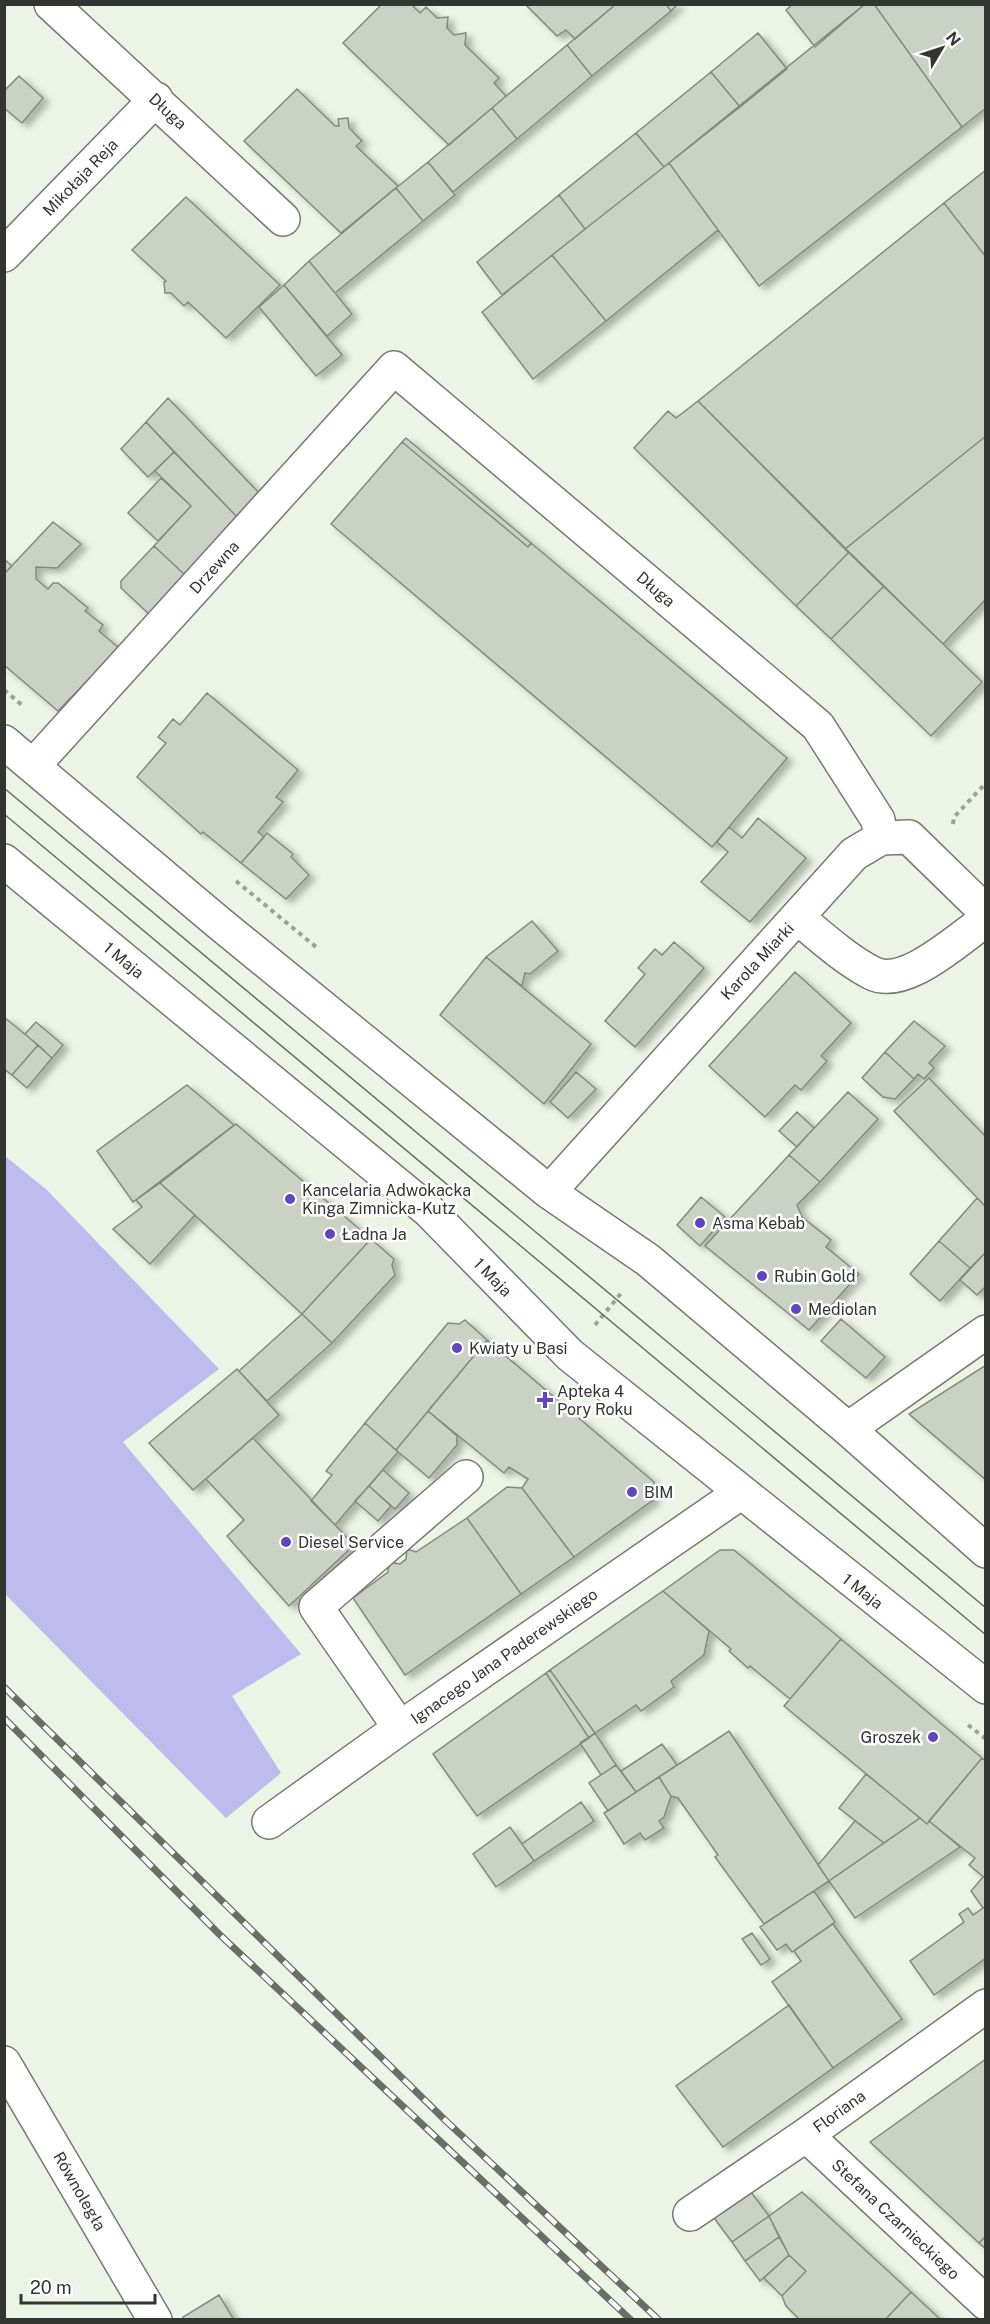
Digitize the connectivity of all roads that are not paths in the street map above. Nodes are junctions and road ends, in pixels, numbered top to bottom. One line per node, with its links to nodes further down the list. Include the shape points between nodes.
1 (51, 4): 2 (street, Długa)
2 (156, 99): 3 (street, Długa); 4 (street, Mikołaja Reja)
3 (282, 219)
4 (4, 255)
5 (394, 368): 7 (street, Drzewna); 8 (street, Długa, via 818,726 878,820)
6 (4, 742): 7 (street)
7 (33, 766): 13 (street)
8 (881, 838): 10 (street, via 909,837); 11 (street, Karola Miarki, via 854,854)
9 (4, 861): 17 (street, 1 Maja, via 428,1210 570,1355)
10 (986, 912)
11 (796, 917): 12 (street, via 873,974 897,976 921,967); 13 (street, Karola Miarki)
12 (986, 920)
13 (549, 1192): 15 (street, via 648,1260)
14 (986, 1332): 15 (street)
15 (848, 1429): 18 (street)
16 (466, 1477): 20 (street, via 315,1606)
17 (740, 1493): 19 (street, 1 Maja); 20 (street, Ignacego Jana Paderewskiego)
18 (986, 1551)
19 (986, 1688)
20 (400, 1728): 21 (street, Ignacego Jana Paderewskiego)
21 (269, 1822)
22 (986, 2006): 24 (street, Floriana)
23 (4, 2063): 27 (street, Równoległa)
24 (806, 2135): 25 (street, Floriana); 26 (street, Stefana Czarnieckiego)
25 (690, 2214)
26 (986, 2303)
27 (155, 2319)

